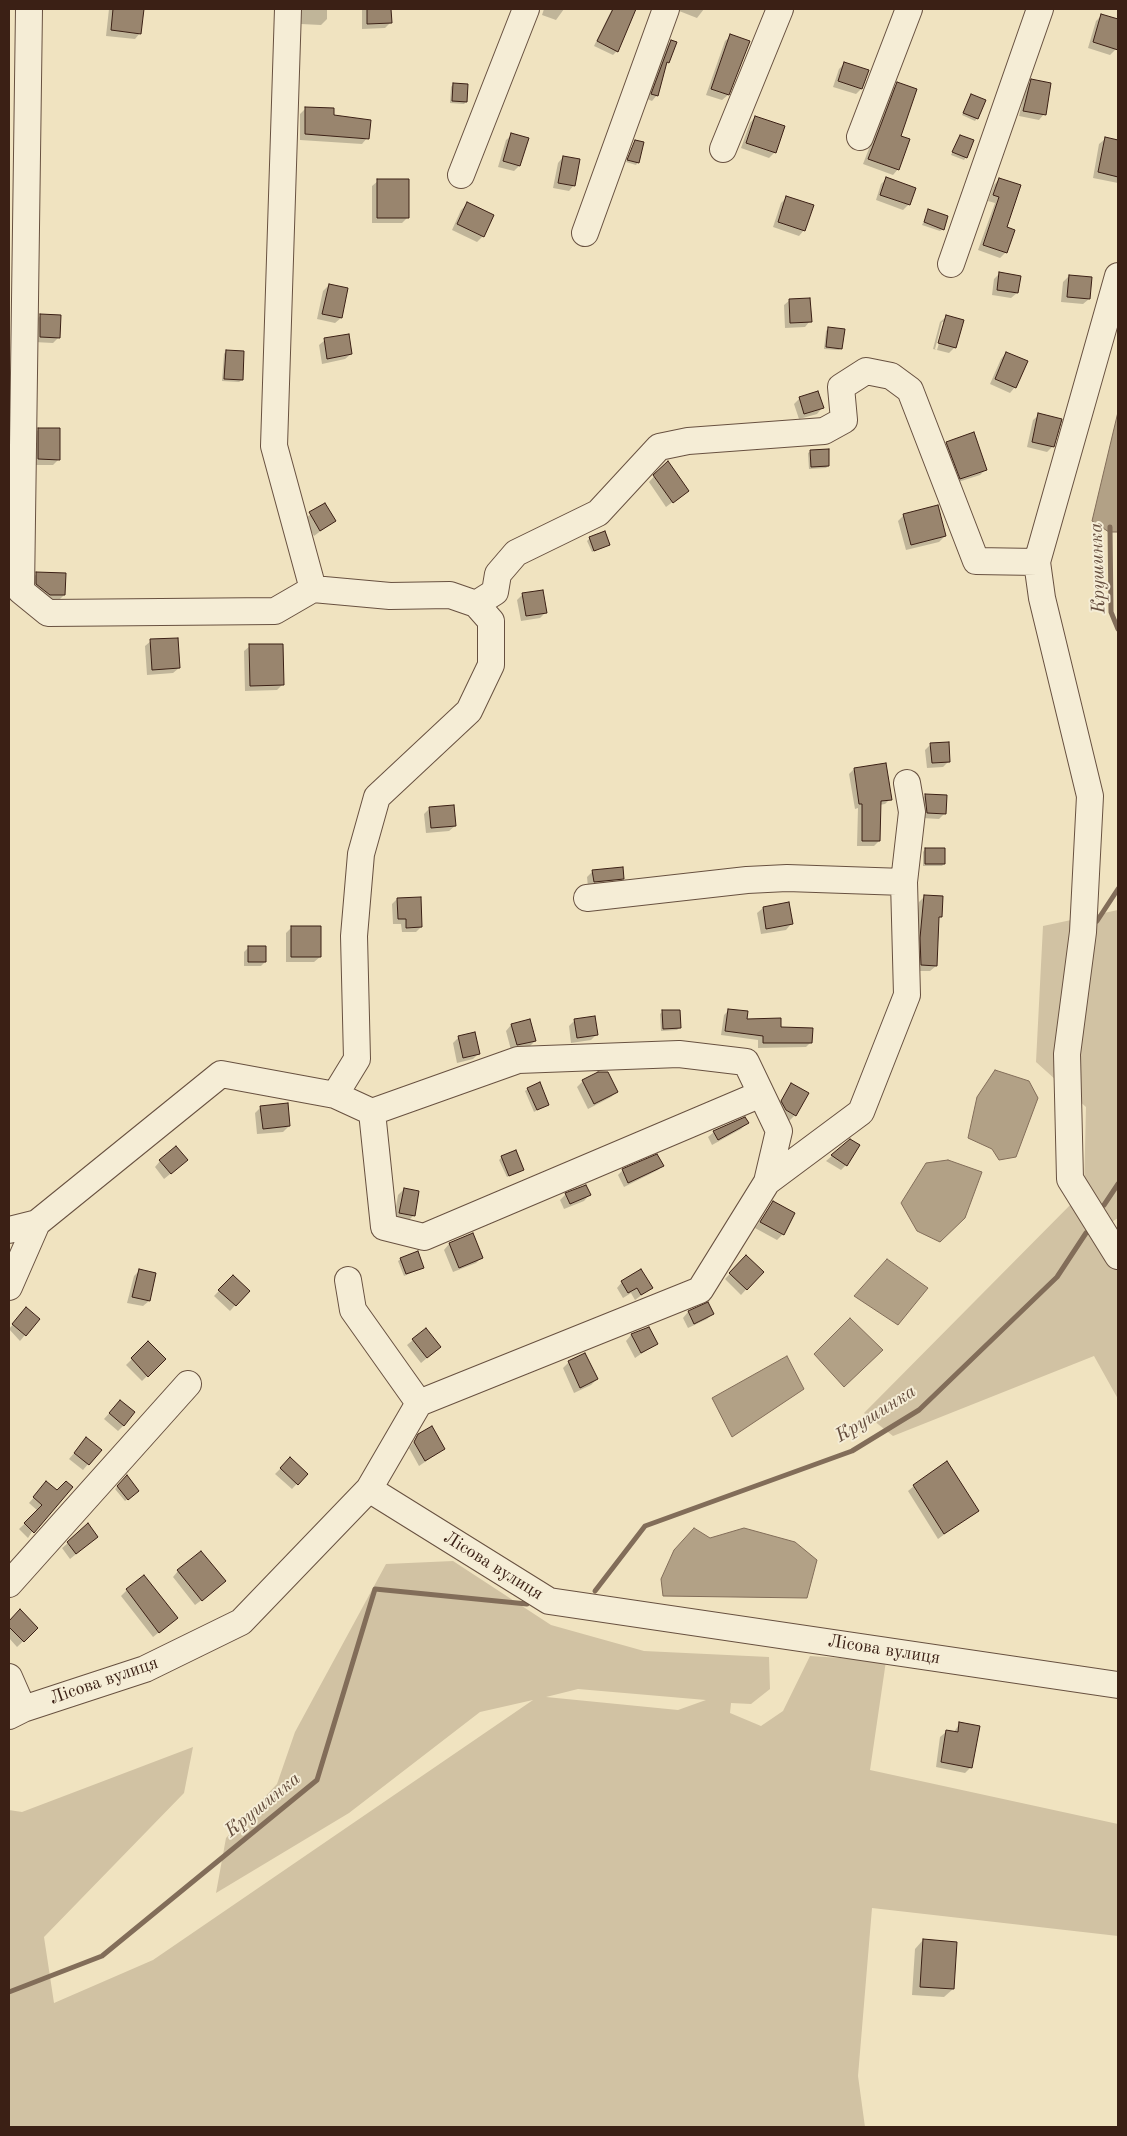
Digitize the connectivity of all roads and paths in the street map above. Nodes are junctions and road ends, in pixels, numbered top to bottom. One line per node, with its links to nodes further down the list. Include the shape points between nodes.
1 (29, 9): 15 (street, via 22,591 48,613 275,612)
2 (288, 9): 15 (street, via 274,446)
3 (526, 9): 10 (street)
4 (666, 9): 11 (street)
5 (780, 9): 9 (street)
6 (909, 9): 8 (street)
7 (1040, 9): 12 (street)
8 (860, 138)
9 (723, 149)
10 (462, 175)
11 (585, 233)
12 (951, 264)
13 (1118, 276): 14 (street)
14 (1038, 562): 16 (street, via 976,561 910,390 891,376 866,371 841,388 844,420 824,431 688,441 659,447 598,513 516,553 498,574 495,592); 26 (street, via 1042,598 1090,796 1083,932 1067,1054 1070,1179)
15 (313, 590): 16 (street, via 390,596 450,595)
16 (476, 604): 21 (street, via 491,621 491,664 470,711 377,797 361,854 354,936 357,1059)
17 (907, 784): 18 (street, via 912,812)
18 (904, 882): 19 (street, via 786,878); 23 (street, via 907,996 861,1112)
19 (587, 898)
20 (761, 1094): 22 (street, via 746,1062 679,1054 518,1060); 22 (street, via 424,1237 384,1227); 23 (street, via 779,1131)
21 (335, 1095): 22 (street); 24 (street, via 221,1074)
22 (372, 1112)
23 (767, 1182): 30 (street, via 700,1290)
24 (37, 1223): 25 (street); 28 (street)
25 (9, 1230)
26 (1118, 1256)
27 (348, 1280): 30 (street, via 353,1310)
28 (9, 1287)
29 (188, 1384): 32 (street)
30 (419, 1403): 31 (street)
31 (369, 1489): 34 (street, Лісова вулиця, via 549,1601); 35 (street, Лісова вулиця, via 241,1622 145,1669)
32 (9, 1584)
33 (9, 1677): 35 (street)
34 (1118, 1686)
35 (16, 1712)

